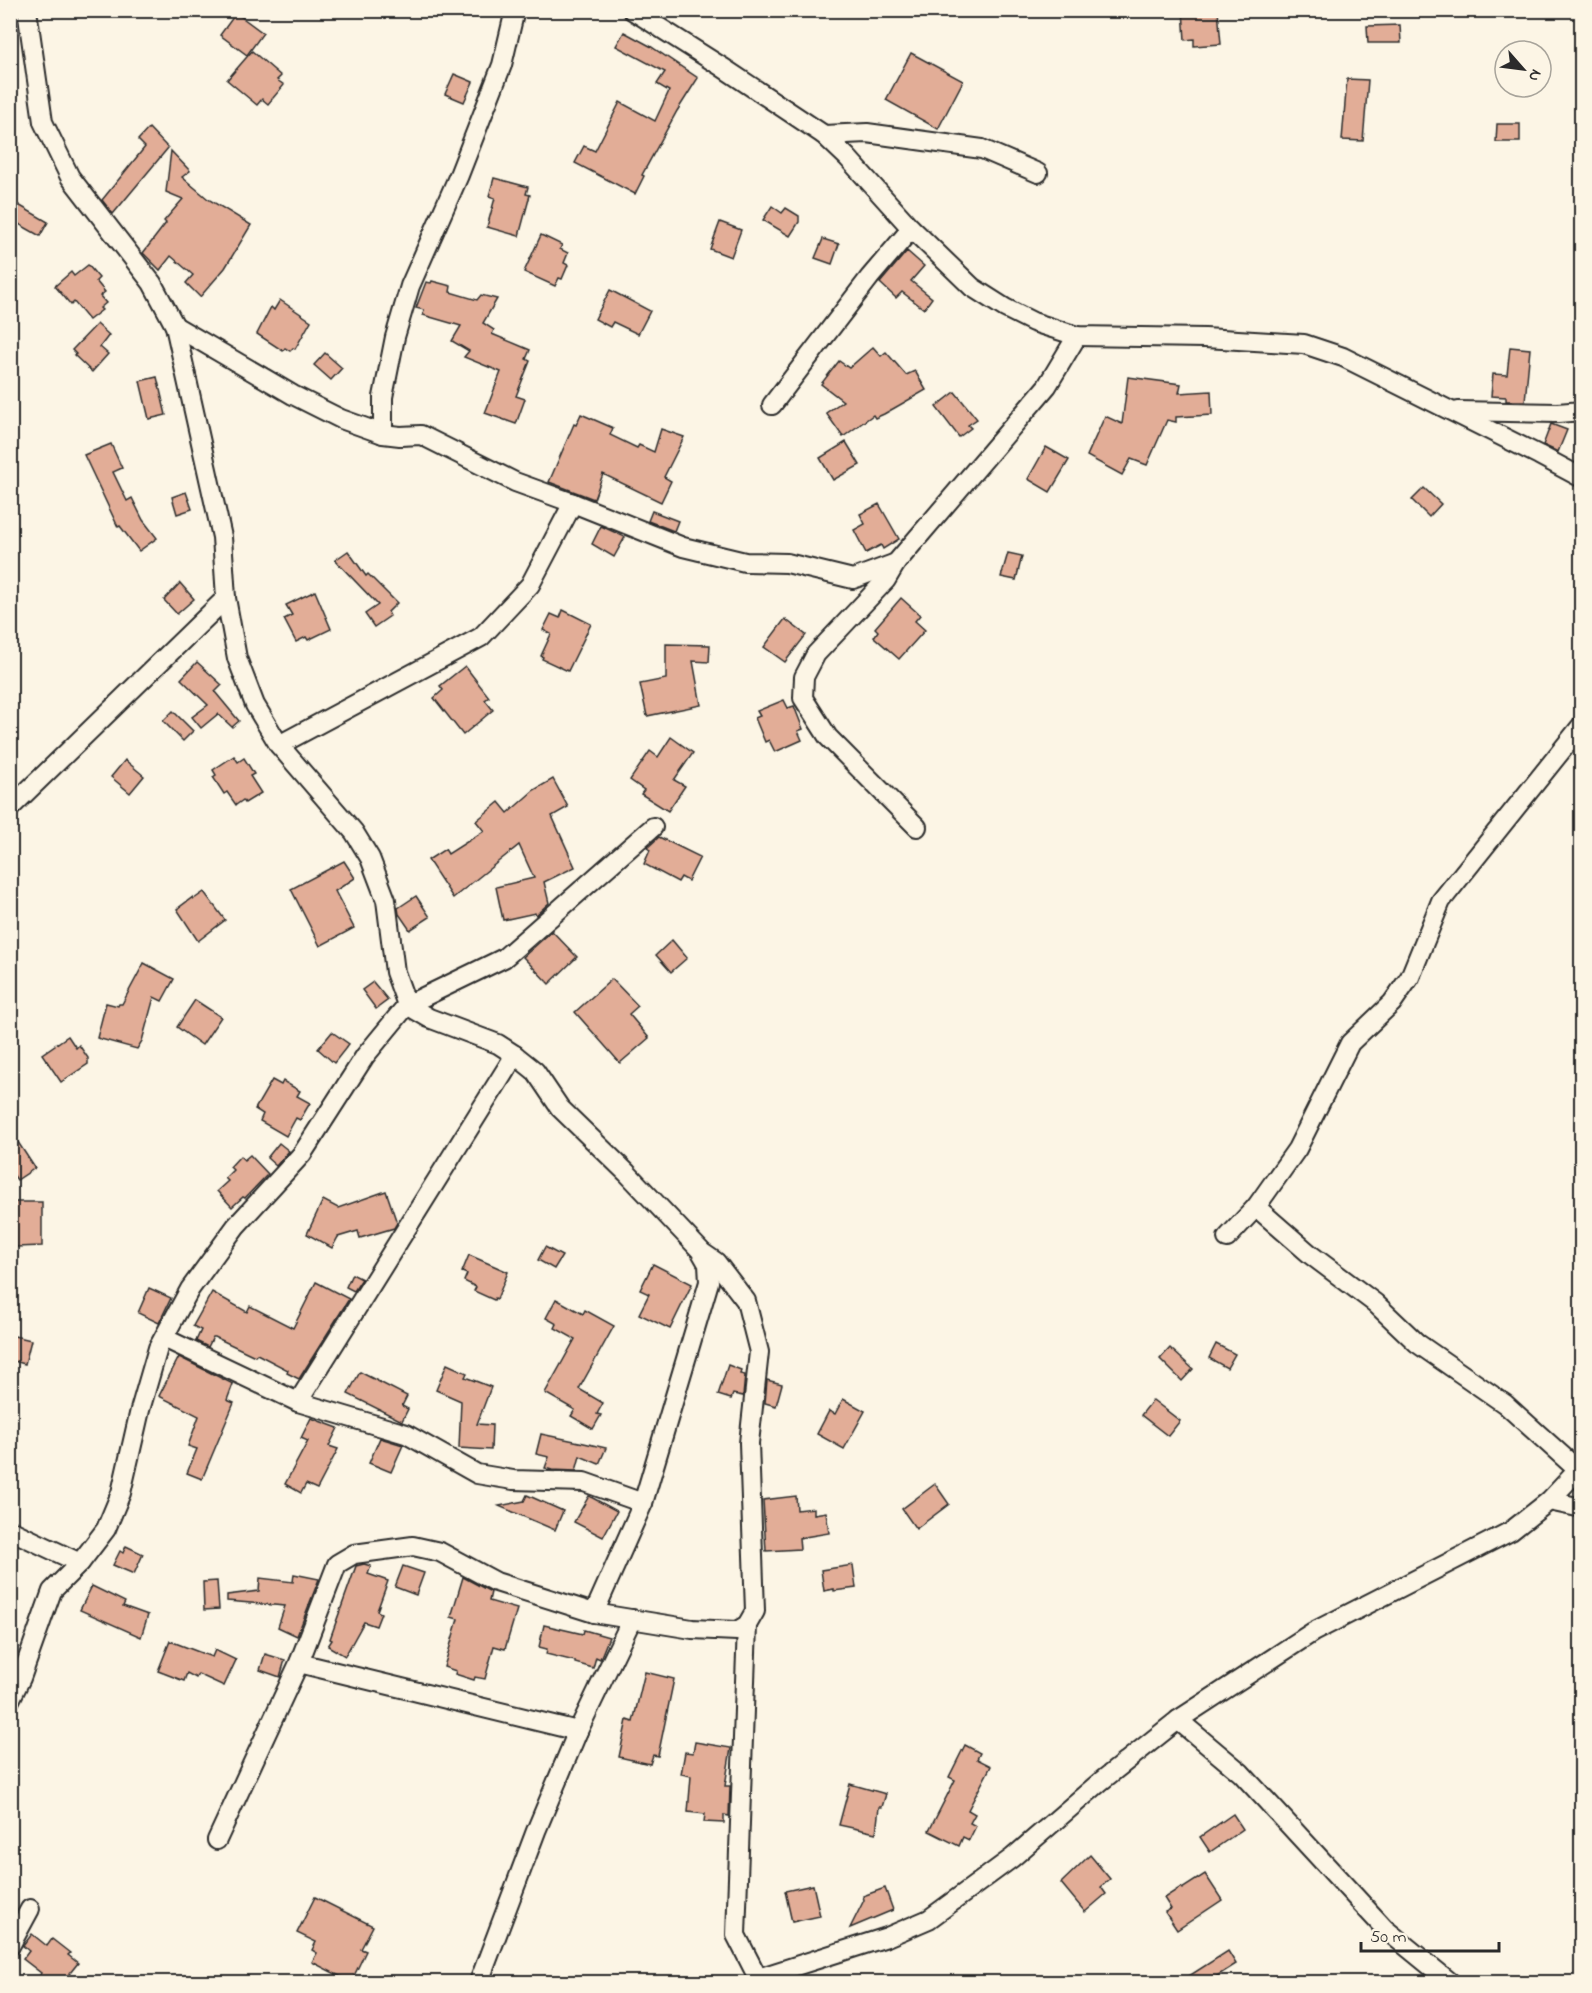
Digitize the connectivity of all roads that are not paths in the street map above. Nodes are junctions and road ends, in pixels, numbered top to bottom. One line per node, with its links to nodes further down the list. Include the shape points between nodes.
1 (27, 10): 7 (street, via 43,123 70,177 152,283)
2 (515, 10): 12 (street, via 501,65 459,175 410,286 394,337 384,397)
3 (632, 10): 4 (street)
4 (824, 135): 5 (street, via 867,133 982,149); 6 (street)
5 (1038, 173)
6 (910, 227): 8 (street, via 972,286 996,303 1033,322); 9 (street)
7 (175, 326): 12 (street, via 341,419); 16 (street, via 222,537)
8 (1077, 336): 10 (street, via 1304,344 1343,357); 15 (street, via 1047,386)
9 (772, 405)
10 (1453, 411): 11 (street); 13 (street)
11 (1581, 411)
12 (383, 434): 14 (street, via 421,435 516,482)
13 (1581, 478)
14 (573, 503): 15 (street, via 683,547 745,562 787,563 853,579); 18 (street, via 530,585 481,638)
15 (896, 563): 21 (street, via 816,654 804,677 803,698 828,737)
16 (226, 598): 18 (street, via 237,658 255,705); 19 (street)
17 (1581, 725): 24 (street, via 1441,901 1410,977 1392,1003 1350,1043 1297,1149)
18 (279, 745): 22 (street, via 354,832 370,858 386,900 395,972)
19 (10, 808)
20 (653, 827): 22 (street, via 504,958)
21 (917, 827)
22 (407, 1005): 23 (street); 27 (street, via 365,1056 302,1154 236,1226 197,1280)
23 (515, 1055): 26 (street, via 535,1071 560,1108); 28 (street)
24 (1256, 1207): 25 (street); 29 (street, via 1375,1303 1417,1343 1505,1404)
25 (1227, 1238)
26 (700, 1250): 31 (street, via 708,1264 709,1282); 37 (street, via 716,1262 746,1301 759,1352 749,1443 755,1611)
27 (164, 1338): 28 (street); 34 (street, via 140,1410 121,1493 106,1529)
28 (298, 1402): 31 (street, via 406,1434 477,1474 513,1480 584,1482)
29 (1580, 1467): 30 (street)
30 (1549, 1501): 32 (street); 40 (street, via 1510,1531 1313,1632)
31 (643, 1503): 35 (street)
32 (1581, 1508)
33 (10, 1530): 34 (street)
34 (80, 1563): 39 (street, via 52,1591)
35 (594, 1612): 36 (street); 38 (street, via 496,1582 440,1552 413,1546 383,1548 354,1554 337,1564)
36 (632, 1619): 37 (street, via 692,1629 737,1631); 41 (street)
37 (747, 1625): 45 (street, via 736,1935)
38 (299, 1663): 41 (street); 42 (street)
39 (10, 1700)
40 (1178, 1720): 45 (street, via 1012,1858 929,1919 887,1937); 47 (street, via 1241,1773 1385,1929)
41 (578, 1731): 46 (street)
42 (217, 1840)
43 (30, 1909): 44 (street)
44 (10, 1946)
45 (756, 1980)
46 (479, 1983)
47 (1450, 1983)

